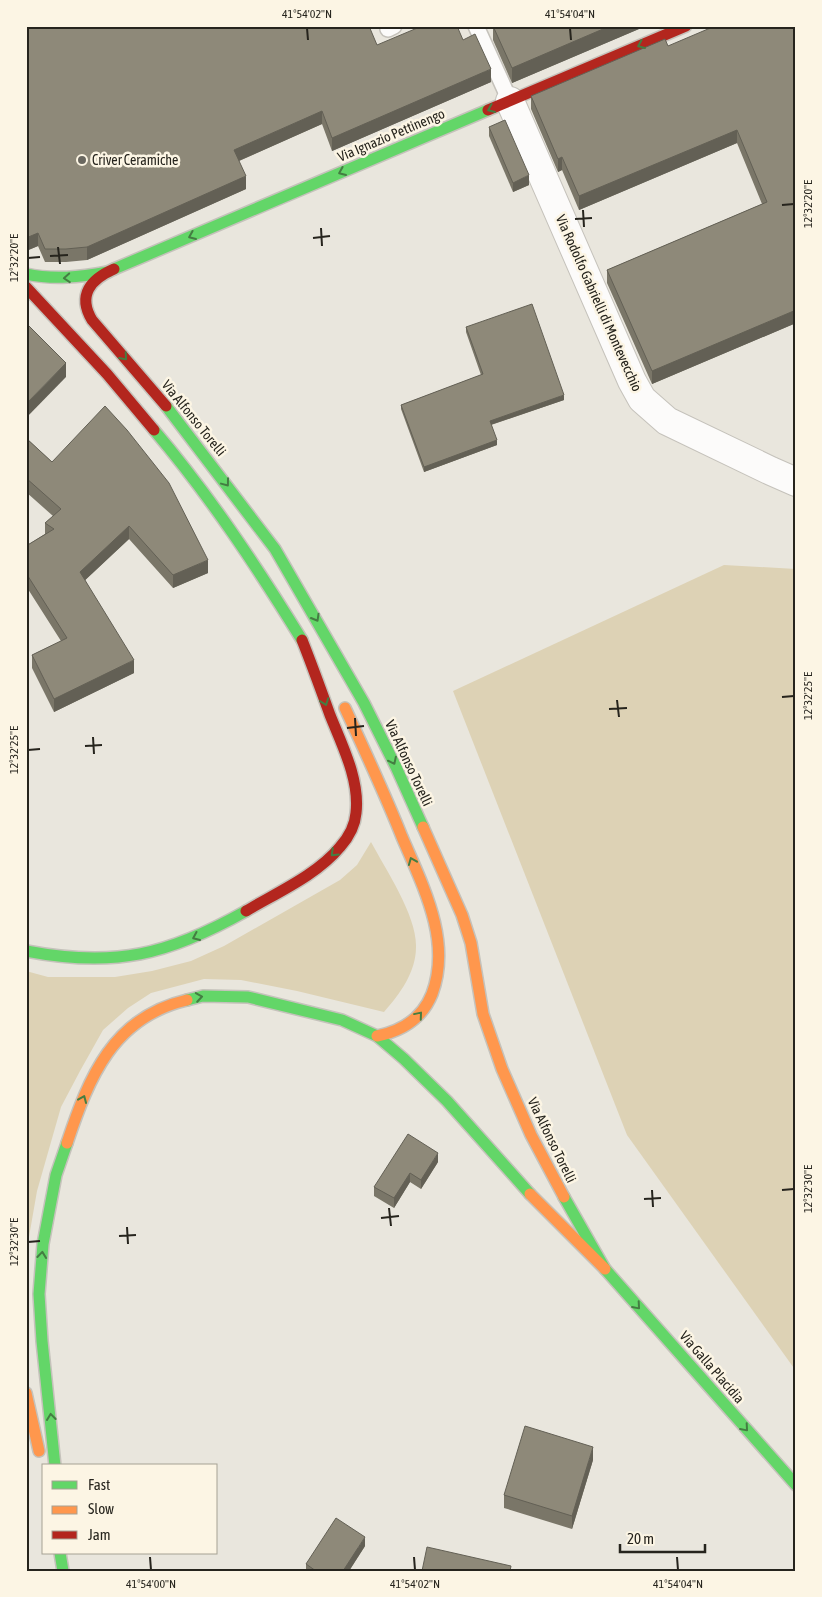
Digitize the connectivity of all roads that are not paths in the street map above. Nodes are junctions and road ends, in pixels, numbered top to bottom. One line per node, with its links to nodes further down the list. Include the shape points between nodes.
1 (476, 26): 3 (lane)
2 (686, 26): 3 (main road, Via Ignazio Pettinengo, one-way to 3)
3 (510, 100): 4 (main road, Via Ignazio Pettinengo, one-way to 4); 8 (street, Via Rodolfo Gabrielli di Montevecchio, via 642,399 667,421)
4 (108, 272): 5 (main road, Via Ignazio Pettinengo, one-way to 5, via 64,279); 7 (main road, Via Ignazio Pettinengo, via 94,281 87,291 86,304)
5 (26, 274)
6 (26, 287): 9 (main road, via 110,378 182,464 253,562)
7 (92, 320): 12 (main road, Via Alfonso Torelli, one-way to 12, via 178,420 247,512 279,557 343,664 396,767 462,915 471,943 483,1014 502,1069 545,1161)
8 (796, 482)
9 (302, 640): 10 (main road, one-way to 10, via 351,771 356,796 353,826 338,850 325,862 256,904 178,945 142,954 105,958 63,957); 11 (main road, one-way to 9, via 405,1028 416,1020 433,994 439,960 434,919 384,791 335,692)
10 (26, 951)
11 (378, 1036): 12 (main road, via 429,1083 540,1206); 15 (main road, one-way to 11, via 39,1310 43,1244 64,1148 88,1087 109,1050 121,1036 153,1012 203,996 238,996 258,1000 342,1020)
12 (605, 1269): 16 (main road, Via Galla Placidia, one-way to 16)
13 (26, 1393): 14 (main road)
14 (41, 1458)
15 (55, 1464)
16 (796, 1485)
17 (61, 1554): 18 (main road)
18 (63, 1571)

